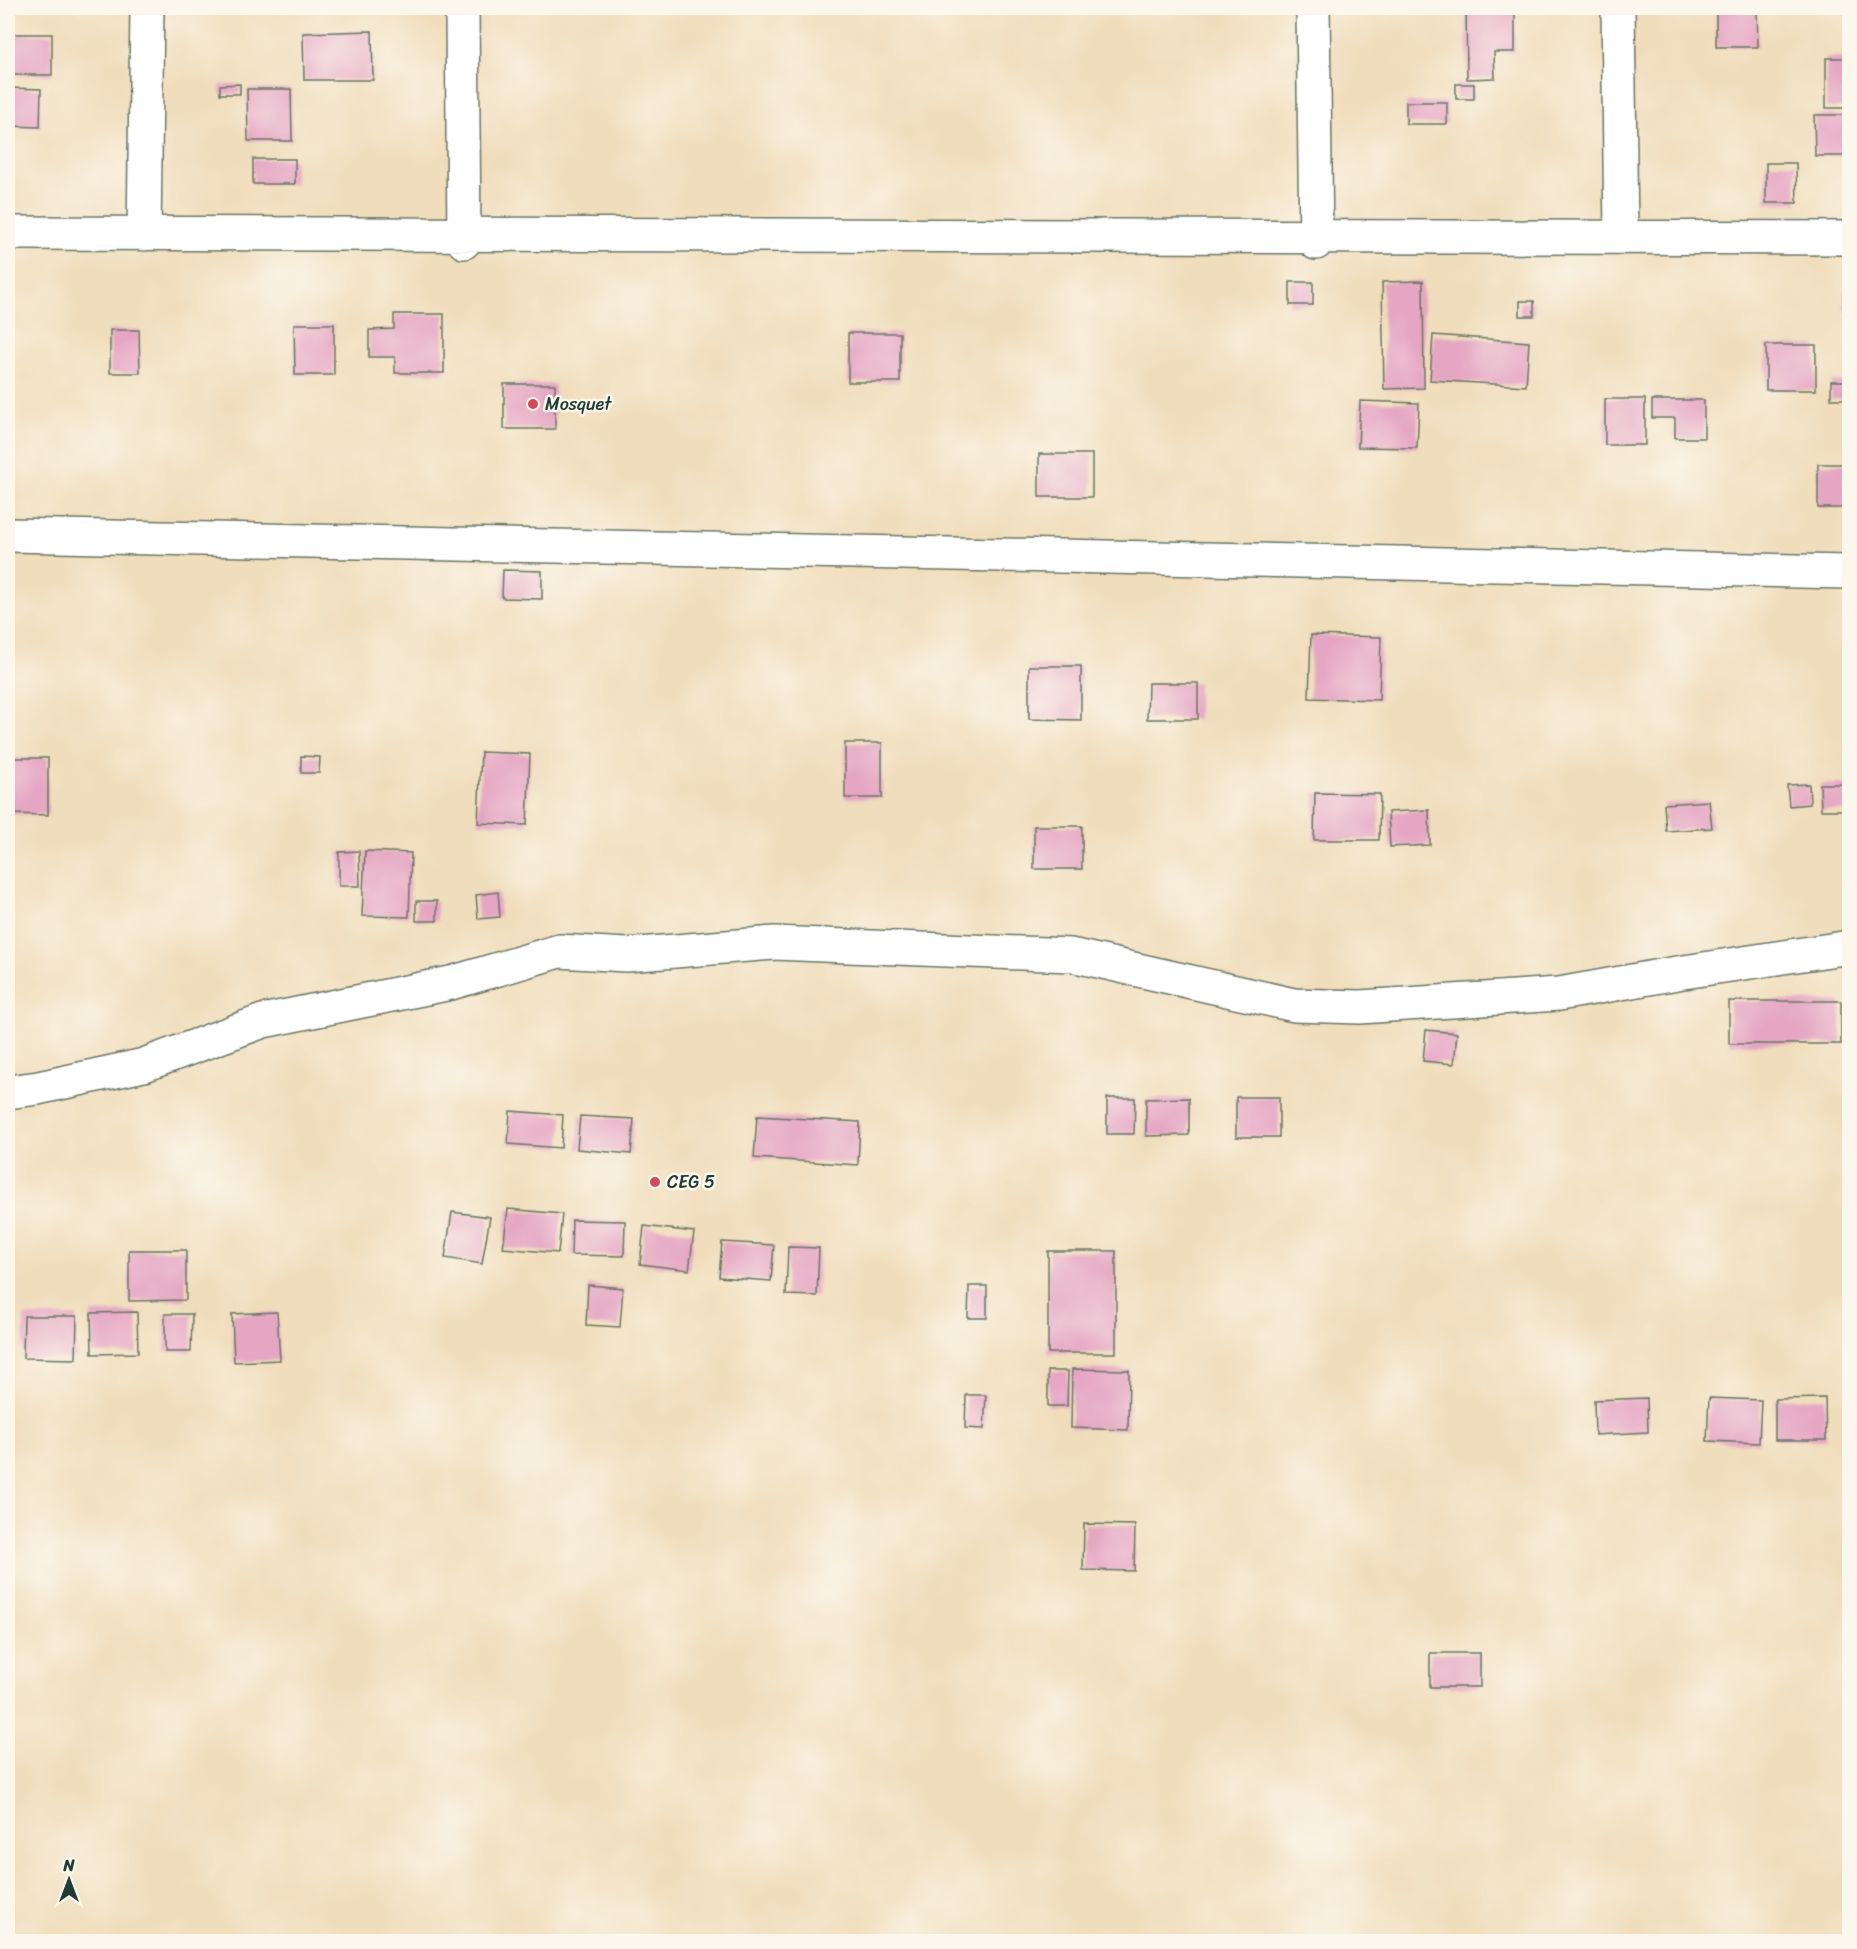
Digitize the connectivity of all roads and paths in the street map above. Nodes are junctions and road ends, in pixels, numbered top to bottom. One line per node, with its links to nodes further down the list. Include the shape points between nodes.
1 (147, 8): 6 (street)
2 (462, 8): 8 (street)
3 (1313, 8): 10 (street)
4 (1618, 8): 7 (street)
5 (8, 234): 6 (street)
6 (144, 234): 8 (street)
7 (1621, 237): 9 (street); 10 (street)
8 (464, 238): 10 (street)
9 (1850, 238)
10 (1316, 240)
11 (8, 535): 12 (street)
12 (1850, 572)
13 (1850, 946): 14 (street, via 1559,994 1360,1007 1294,1005 1071,955 774,943 626,955 559,951 451,983 263,1021 144,1065)
14 (8, 1092)

